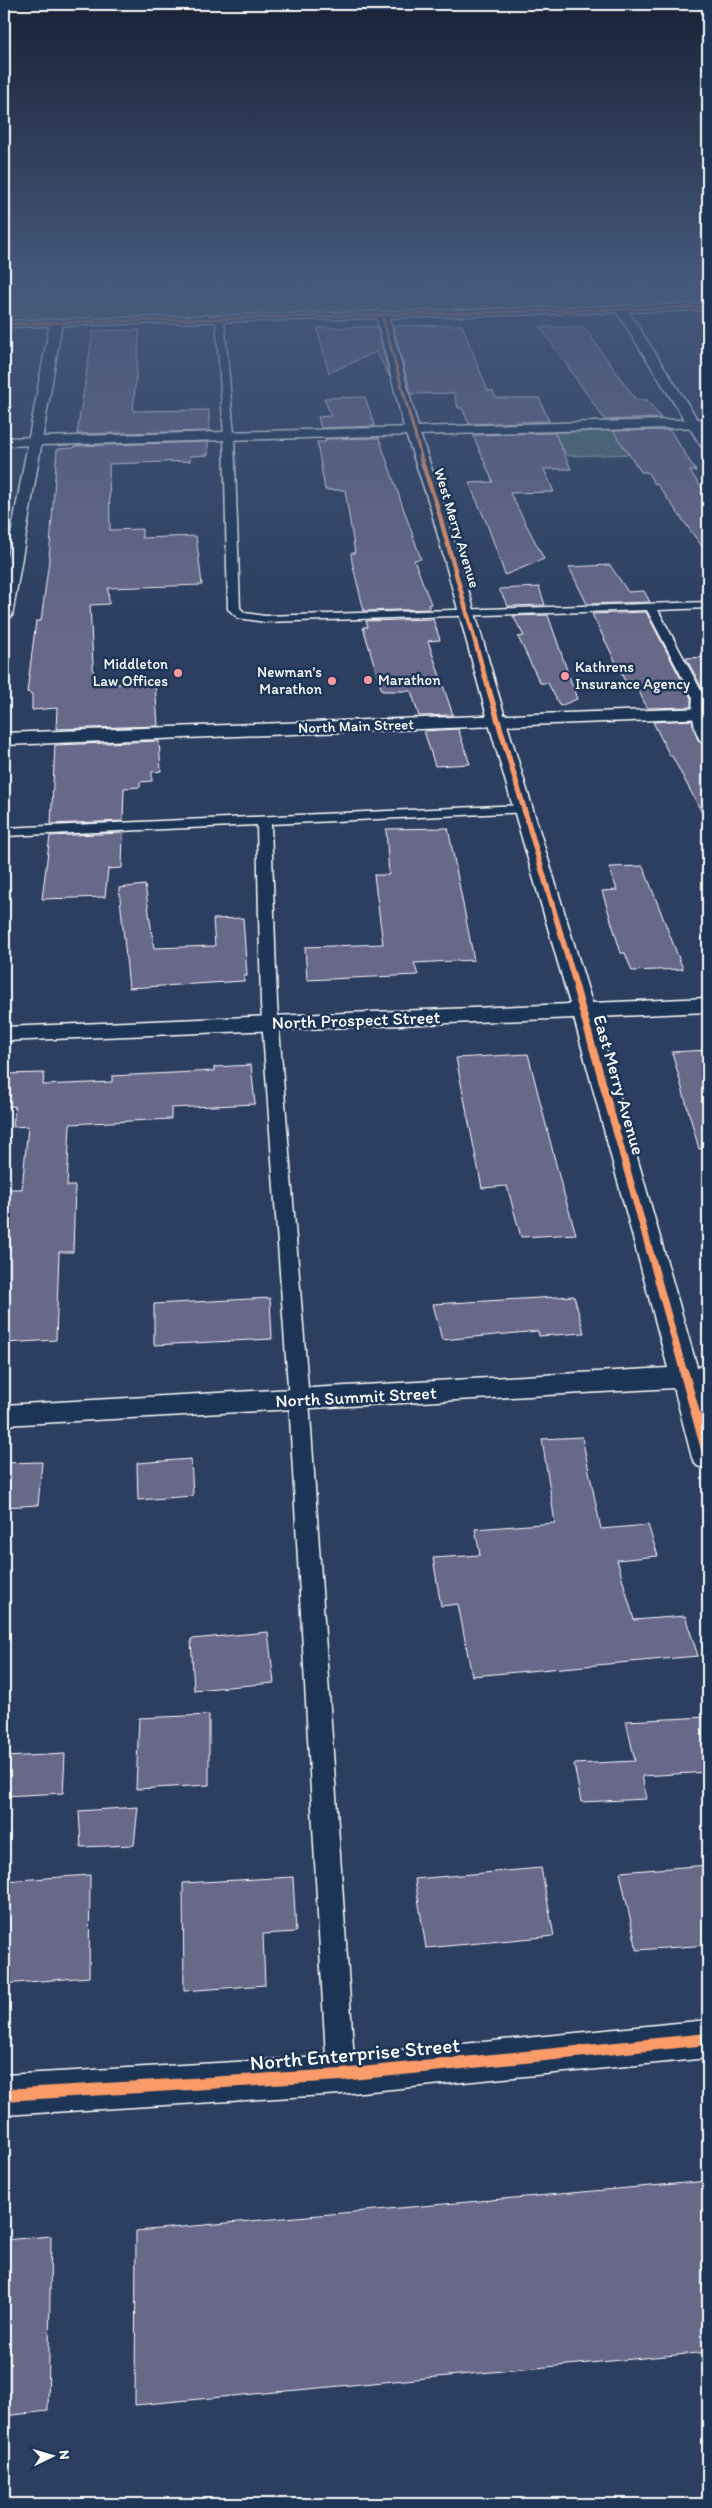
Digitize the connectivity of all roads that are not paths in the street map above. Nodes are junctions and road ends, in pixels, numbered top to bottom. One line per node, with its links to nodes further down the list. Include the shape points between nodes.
1 (42, 398): 10 (street)
2 (226, 398): 8 (lane)
3 (403, 398): 7 (street, West Merry Avenue)
4 (677, 398): 5 (street)
5 (693, 423): 6 (street); 7 (street); 11 (street)
6 (708, 423)
7 (412, 431): 8 (street); 14 (street, West Merry Avenue)
8 (229, 436): 10 (street); 14 (lane, via 234,609 242,616 265,619)
9 (4, 442): 10 (street)
10 (34, 442): 15 (street)
11 (708, 446)
12 (708, 605): 13 (lane)
13 (651, 607): 14 (lane); 16 (lane, via 699,698)
14 (468, 612): 17 (street, West Merry Avenue)
15 (4, 616)
16 (703, 713): 17 (street, North Main Street); 19 (lane)
17 (497, 721): 18 (street, North Main Street); 20 (street, East Merry Avenue)
18 (4, 739)
19 (708, 742)
20 (524, 809): 21 (lane); 24 (street, East Merry Avenue)
21 (264, 820): 22 (lane); 25 (lane)
22 (4, 832)
23 (708, 1005): 24 (street, North Prospect Street)
24 (583, 1011): 25 (street, North Prospect Street); 27 (street, East Merry Avenue)
25 (270, 1024): 26 (street, North Prospect Street); 28 (lane)
26 (4, 1034)
27 (696, 1377): 28 (street, North Summit Street); 30 (street, East Merry Avenue)
28 (299, 1400): 29 (street, North Summit Street); 32 (lane)
29 (4, 1414)
30 (708, 1458)
31 (708, 2039): 32 (street, North Enterprise Street)
32 (341, 2075): 33 (street, North Enterprise Street)
33 (4, 2095)

